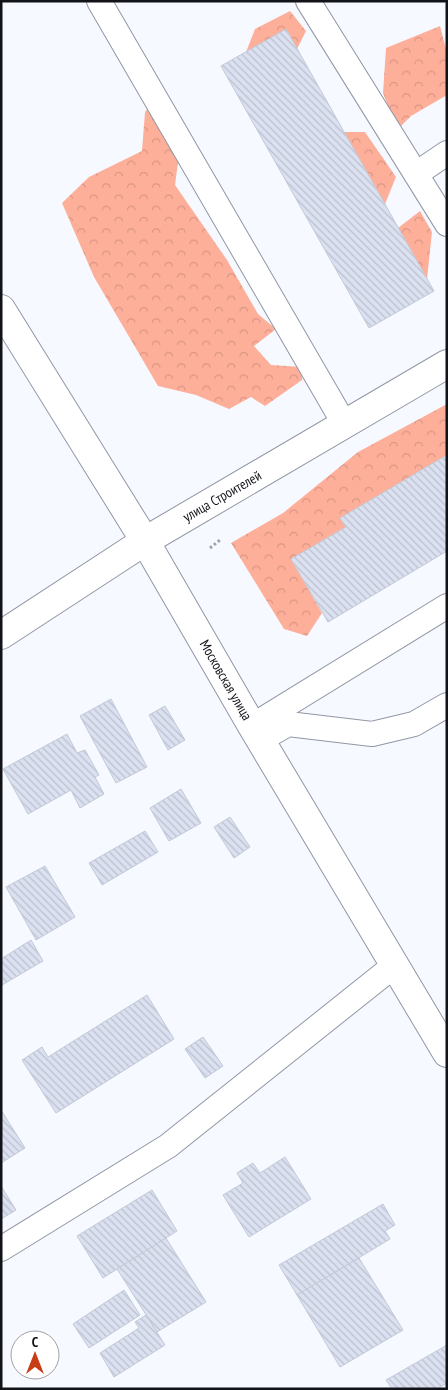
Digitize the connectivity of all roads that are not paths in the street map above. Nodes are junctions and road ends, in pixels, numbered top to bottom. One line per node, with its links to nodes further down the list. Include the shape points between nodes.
1 (99, 1): 8 (lane)
2 (308, 1): 4 (lane)
3 (447, 153): 4 (lane)
4 (416, 174): 5 (lane)
5 (447, 224)
6 (1, 309): 9 (street, Московская улица)
7 (447, 364): 8 (street, улица Строителей)
8 (345, 425): 9 (street, улица Строителей)
9 (145, 541): 11 (street, улица Строителей); 13 (street, Московская улица)
10 (447, 606): 13 (lane)
11 (1, 635)
12 (447, 705): 13 (lane, via 414,724 372,734 288,724)
13 (256, 733): 14 (street, Московская улица)
14 (395, 965): 15 (street, Московская улица); 16 (lane, via 168,1146)
15 (447, 1052)
16 (1, 1249)

